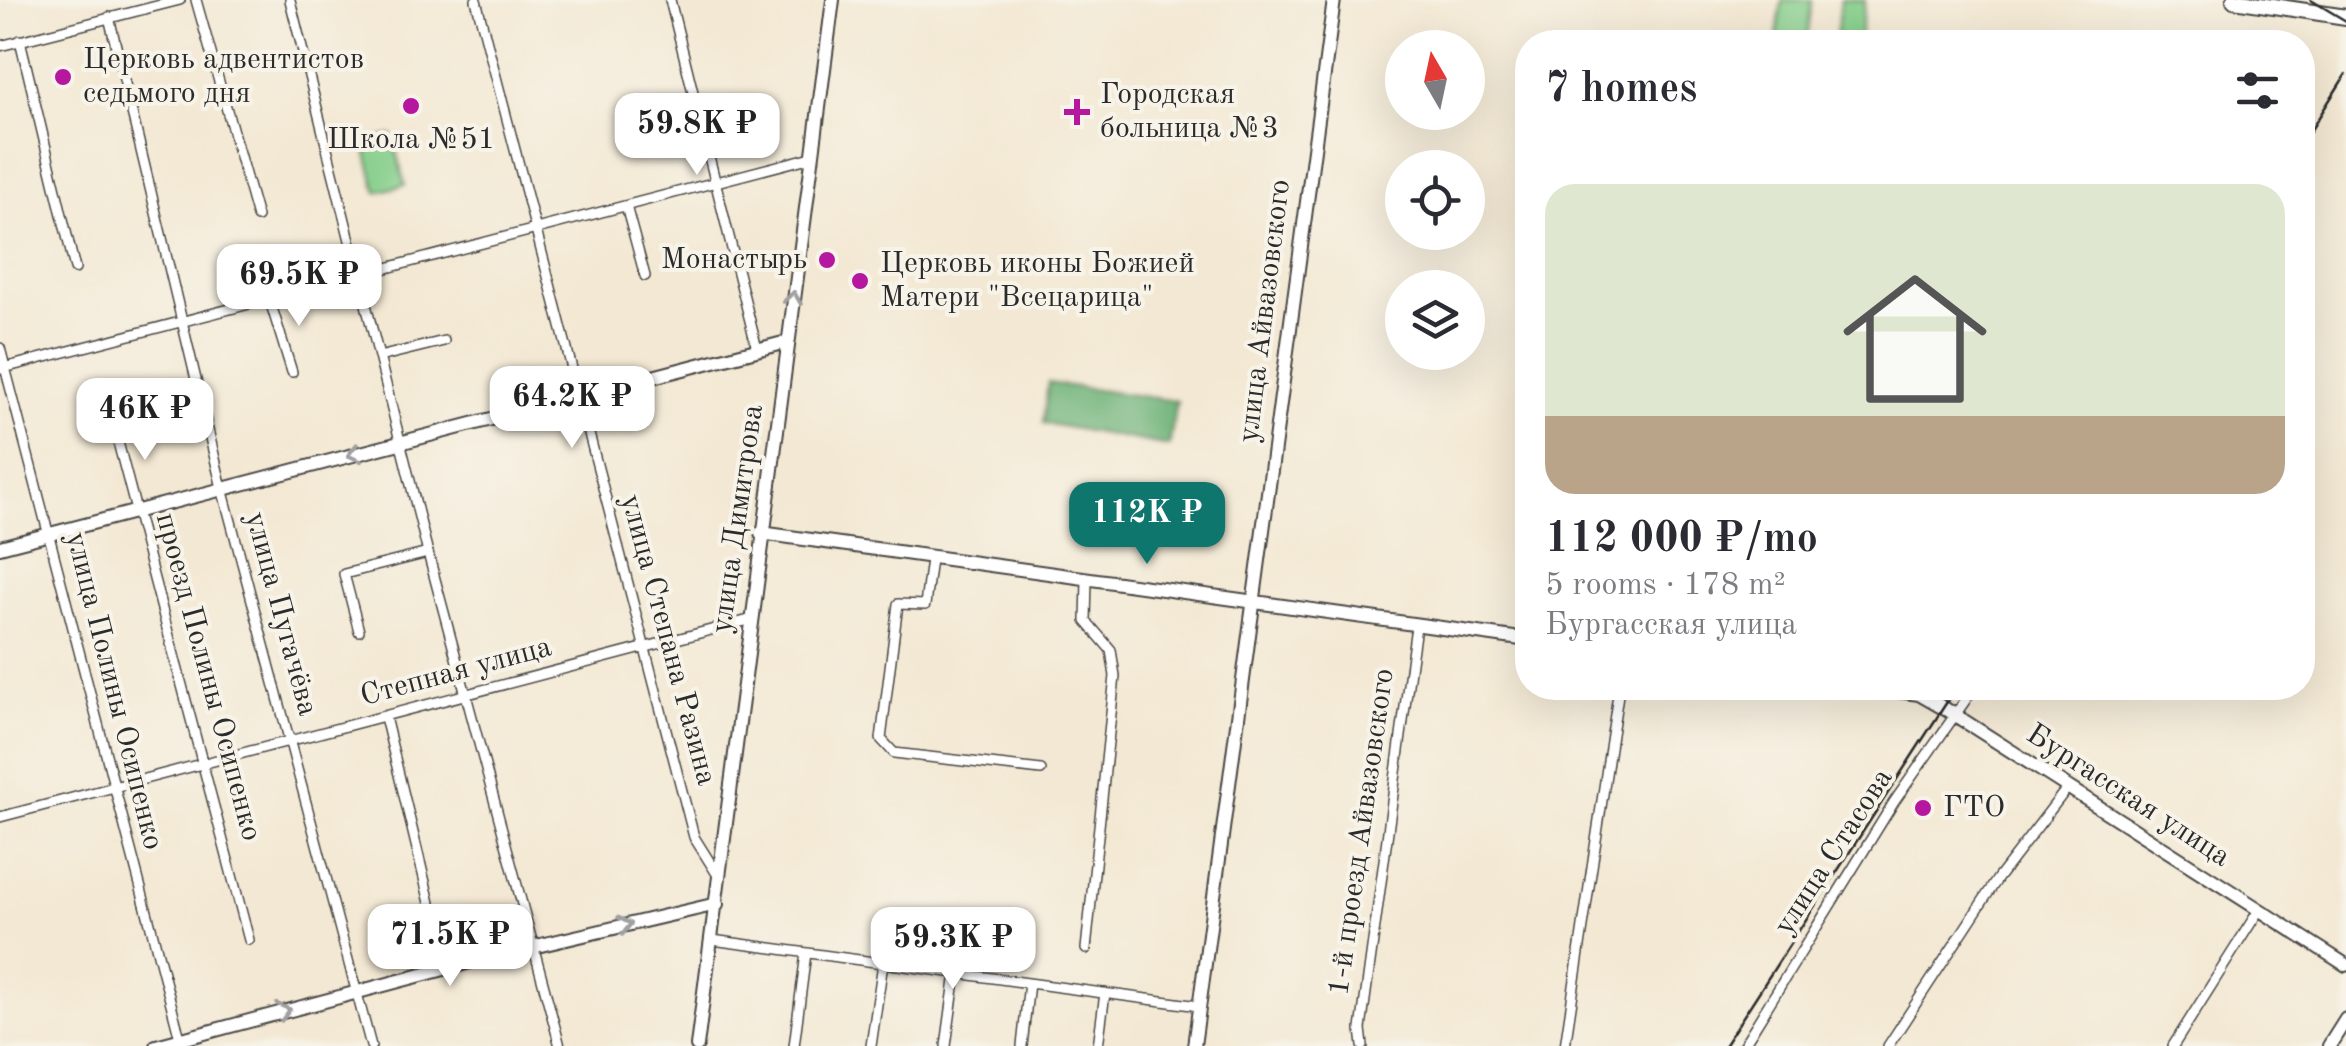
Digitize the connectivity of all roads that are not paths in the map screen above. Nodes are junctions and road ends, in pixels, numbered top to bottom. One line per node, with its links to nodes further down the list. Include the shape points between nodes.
1 (180, 0): 9 (street)
2 (196, 0): 16 (street)
3 (290, 0): 19 (street)
4 (476, 0): 17 (street, улица Степана Разина)
5 (670, 0): 14 (street)
6 (833, 0): 13 (street, улица Димитрова)
7 (1334, 0): 41 (street, улица Айвазовского)
8 (2234, 0): 10 (main road)
9 (109, 17): 11 (street); 22 (street, улица Пугачёва)
10 (2346, 17)
11 (20, 40): 12 (street); 18 (street)
12 (0, 46)
13 (812, 157): 14 (street); 24 (street, улица Димитрова, one-way to 13)
14 (718, 182): 15 (street); 26 (street)
15 (626, 206): 17 (street); 20 (street)
16 (257, 217)
17 (537, 229): 19 (street); 30 (street, улица Степана Разина)
18 (76, 269)
19 (360, 274): 21 (street); 27 (street)
20 (645, 276)
21 (270, 298): 22 (street); 29 (street)
22 (180, 322): 28 (street); 33 (street, улица Пугачёва)
23 (444, 342): 27 (street)
24 (787, 342): 26 (street); 35 (street, улица Димитрова)
25 (0, 348): 28 (street, улица Полины Осипенко)
26 (757, 349): 30 (street)
27 (379, 357): 32 (street)
28 (2, 368): 36 (street, улица Полины Осипенко)
29 (292, 372)
30 (577, 395): 32 (street); 46 (street, улица Степана Разина)
31 (114, 428): 34 (street, проезд Полины Осипенко)
32 (400, 442): 33 (street, one-way to 33); 38 (street)
33 (222, 488): 34 (street); 53 (street, улица Пугачёва)
34 (139, 510): 36 (street); 54 (street, проезд Полины Осипенко)
35 (761, 533): 39 (street); 42 (street, улица Димитрова)
36 (47, 534): 37 (street); 57 (street, улица Полины Осипенко)
37 (0, 546)
38 (428, 553): 44 (street, via 344,574); 47 (street)
39 (931, 559): 40 (street); 55 (street, via 925,604 898,604 881,738 894,753)
40 (1087, 580): 41 (street); 65 (street, via 1086,621 1111,650 1115,676)
41 (1252, 602): 43 (street); 74 (street, улица Айвазовского)
42 (750, 620): 46 (street, Степная улица); 59 (street, улица Димитрова)
43 (1416, 626): 45 (street); 87 (street, 1-й проезд Айвазовского)
44 (359, 631)
45 (1515, 638)
46 (647, 650): 47 (street, Степная улица); 59 (street, улица Степана Разина, via 694,837)
47 (466, 697): 52 (street, Степная улица); 64 (street)
48 (1617, 700): 88 (street)
49 (1928, 700): 51 (street, Бургасская улица)
50 (1966, 700): 51 (street, улица Стасова)
51 (1955, 716): 56 (street, Бургасская улица); 89 (street, улица Стасова)
52 (385, 717): 53 (street, Степная улица); 69 (street)
53 (289, 741): 54 (street, Степная улица); 72 (street, улица Пугачёва)
54 (206, 765): 57 (street, Степная улица); 62 (street, проезд Полины Осипенко)
55 (1042, 770)
56 (2068, 788): 61 (street, Бургасская улица); 90 (street, via 1998,878)
57 (112, 789): 58 (street, Степная улица); 76 (street, улица Полины Осипенко)
58 (0, 817)
59 (720, 880): 60 (street, улица Димитрова)
60 (717, 904): 63 (street, улица Димитрова); 64 (street, one-way to 60)
61 (2259, 910): 68 (street, Бургасская улица); 91 (street)
62 (249, 940)
63 (712, 940): 66 (street); 80 (street, улица Димитрова)
64 (533, 946): 69 (street); 79 (street)
65 (1086, 949)
66 (806, 953): 67 (street); 81 (street)
67 (883, 963): 70 (street); 82 (street)
68 (2346, 965)
69 (446, 968): 72 (street)
70 (956, 973): 71 (street); 83 (street)
71 (1029, 983): 73 (street); 84 (street)
72 (356, 992): 76 (street, one-way to 72); 78 (street, улица Пугачёва)
73 (1105, 993): 74 (street); 85 (street)
74 (1199, 1006): 86 (street, улица Айвазовского)
75 (2346, 1019): 92 (street)
76 (181, 1043): 77 (street)
77 (156, 1046)
78 (371, 1046)
79 (560, 1046)
80 (697, 1046)
81 (794, 1046)
82 (871, 1046)
83 (946, 1046)
84 (1022, 1046)
85 (1098, 1046)
86 (1194, 1046)
87 (1363, 1046)
88 (1565, 1046)
89 (1742, 1046)
90 (1888, 1046)
91 (2173, 1046)
92 (2329, 1046)

